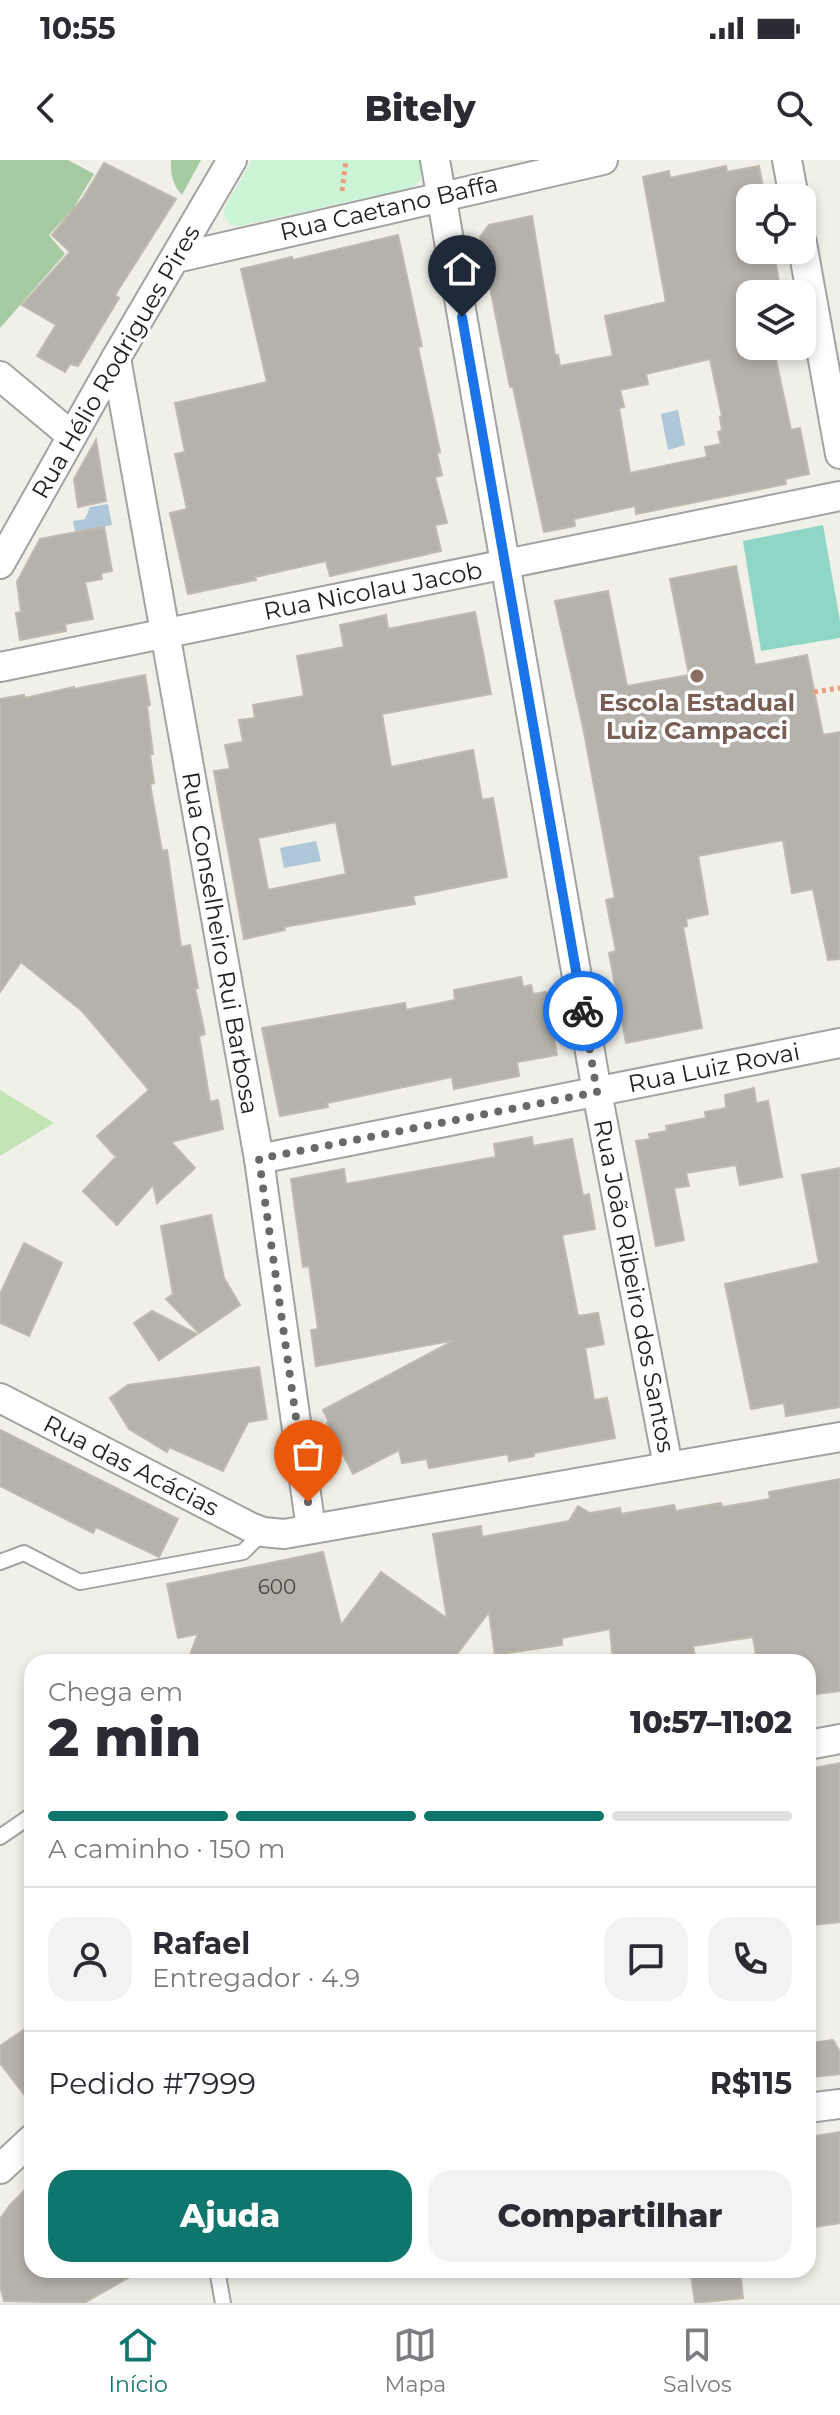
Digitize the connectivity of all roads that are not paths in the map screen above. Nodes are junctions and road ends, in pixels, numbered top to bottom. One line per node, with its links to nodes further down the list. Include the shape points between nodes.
1 (232, 160): 7 (street, Rua Hélio Rodrigues Pires)
2 (435, 160): 6 (street, Rua João Ribeiro dos Santos)
3 (603, 160): 6 (street, Rua Caetano Baffa)
4 (787, 160): 5 (street)
5 (791, 184)
6 (441, 196): 7 (street, Rua Caetano Baffa); 15 (street, Rua João Ribeiro dos Santos)
7 (176, 258): 9 (street, Rua Hélio Rodrigues Pires)
8 (806, 264): 12 (street)
9 (116, 358): 11 (street, Rua Hélio Rodrigues Pires); 16 (street, Rua Conselheiro Rui Barbosa)
10 (0, 376): 11 (street)
11 (72, 436): 14 (street, Rua Hélio Rodrigues Pires)
12 (840, 454)
13 (840, 496): 15 (street, Rua Nicolau Jacob)
14 (0, 564)
15 (504, 564): 16 (street, Rua Nicolau Jacob); 19 (street, Rua João Ribeiro dos Santos)
16 (164, 633): 17 (street, Rua Nicolau Jacob); 20 (street, Rua Conselheiro Rui Barbosa)
17 (0, 667)
18 (840, 1043): 19 (street, Rua Luiz Rovai)
19 (597, 1092): 20 (street, Rua Luiz Rovai); 23 (street, Rua João Ribeiro dos Santos)
20 (259, 1159): 24 (street, Rua Conselheiro Rui Barbosa)
21 (0, 1398): 25 (street, Rua das Acácias)
22 (840, 1437): 23 (street)
23 (668, 1466): 24 (street)
24 (311, 1529): 25 (street)
25 (263, 1532): 26 (lane, via 243,1552 80,1582 24,1553)
26 (0, 1562)
27 (840, 1739): 28 (street)
28 (816, 1744)
29 (24, 1820): 30 (lane)
30 (0, 1837)
31 (840, 2104): 32 (street)
32 (816, 2107)
33 (218, 2278): 34 (lane)
34 (223, 2303)

